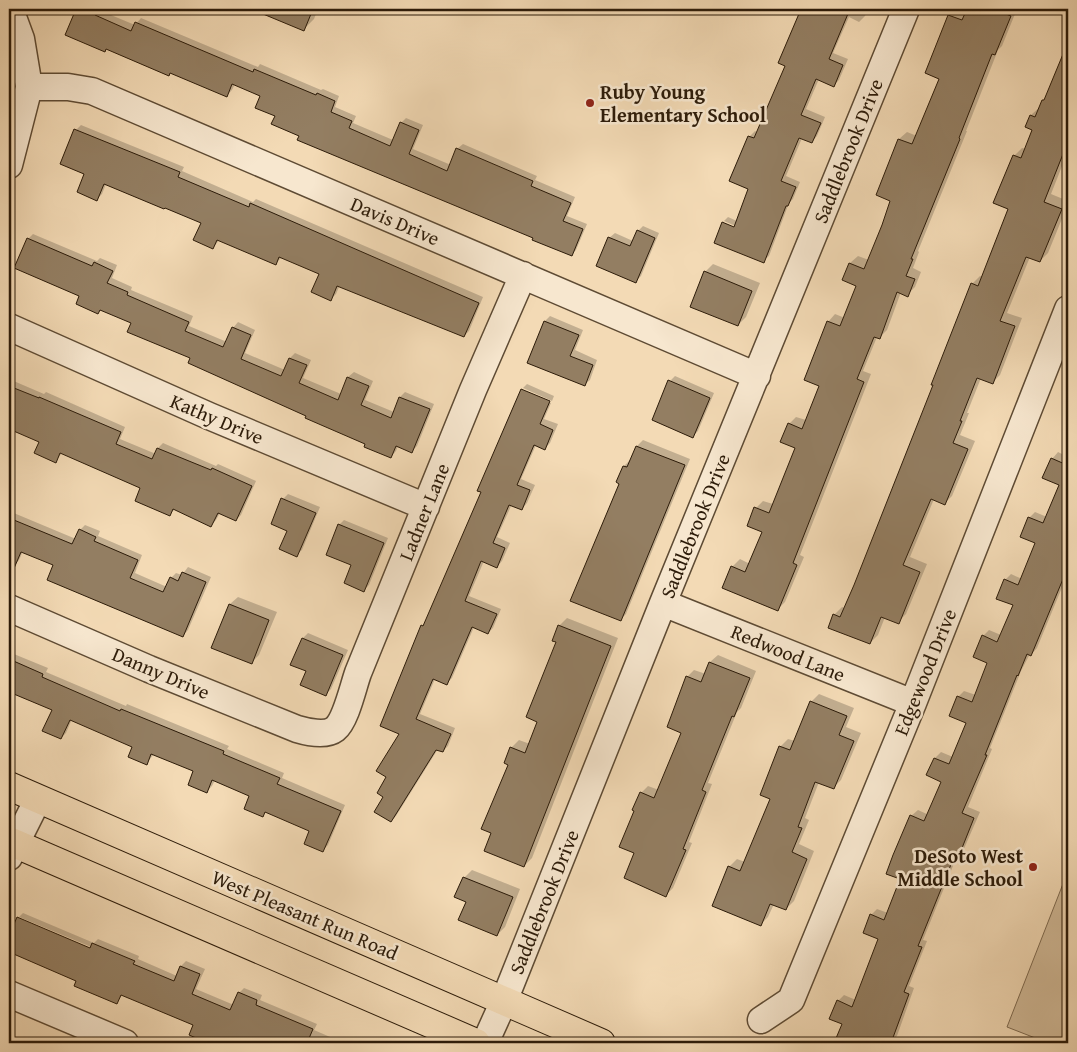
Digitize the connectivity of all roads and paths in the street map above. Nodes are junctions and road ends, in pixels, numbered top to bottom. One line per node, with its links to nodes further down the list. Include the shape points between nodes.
1 (10, 9): 3 (street, via 21,39)
2 (906, 9): 8 (street, Saddlebrook Drive)
3 (29, 88): 4 (street); 5 (street, Davis Drive, via 68,87 92,91)
4 (9, 165)
5 (523, 275): 8 (street, Davis Drive); 9 (street, Ladner Lane)
6 (1068, 309): 12 (street, Edgewood Drive)
7 (9, 327): 9 (street, Kathy Drive)
8 (757, 376): 10 (street, Saddlebrook Drive)
9 (426, 507): 13 (street, Ladner Lane, via 342,720 334,730)
10 (663, 603): 12 (street, Redwood Lane); 18 (street, Saddlebrook Drive)
11 (9, 608): 13 (street, Danny Drive, via 296,730)
12 (913, 703): 19 (street, Edgewood Drive, via 791,1000)
13 (314, 734)
14 (9, 786): 15 (main road, West Pleasant Run Road)
15 (38, 799): 16 (street); 18 (main road, West Pleasant Run Road)
16 (11, 847): 21 (main road)
17 (9, 994): 20 (street)
18 (504, 1001): 22 (street, Saddlebrook Drive); 23 (main road, West Pleasant Run Road)
19 (761, 1020)
20 (125, 1043)
21 (476, 1043)
22 (485, 1043)
23 (601, 1043)

